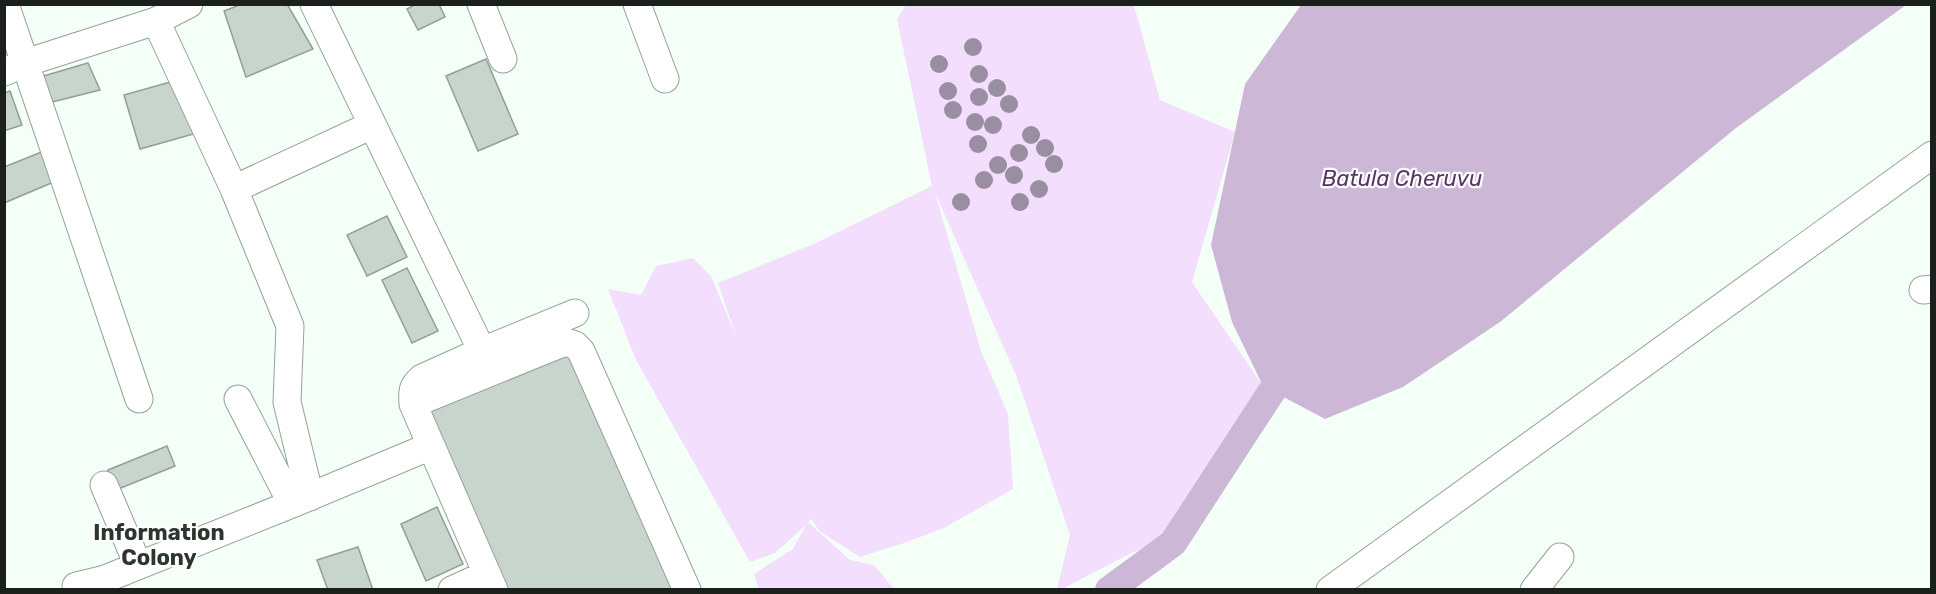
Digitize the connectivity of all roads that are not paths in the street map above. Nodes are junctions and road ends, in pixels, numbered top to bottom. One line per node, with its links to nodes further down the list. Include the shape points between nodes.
1 (5, 4): 8 (street)
2 (189, 4): 6 (street)
3 (314, 4): 10 (street)
4 (481, 4): 7 (street)
5 (636, 4): 9 (street)
6 (156, 21): 8 (street); 12 (street)
7 (503, 59)
8 (15, 68): 15 (street)
9 (665, 79)
10 (372, 125): 12 (street); 14 (street)
11 (1932, 155): 27 (street)
12 (234, 189): 20 (street, via 290,326 287,402)
13 (575, 313): 14 (street)
14 (482, 351): 17 (street, via 422,378 415,384)
15 (140, 399)
16 (238, 399): 20 (street)
17 (413, 404): 18 (street); 26 (street, via 565,342 575,345)
18 (431, 446): 20 (street); 23 (street)
19 (104, 485): 22 (street)
20 (301, 500): 22 (street)
21 (1560, 557): 28 (street)
22 (138, 565): 24 (street, via 76,586)
23 (490, 582): 25 (street)
24 (76, 590)
25 (452, 590)
26 (687, 590)
27 (1330, 590)
28 (1534, 590)

